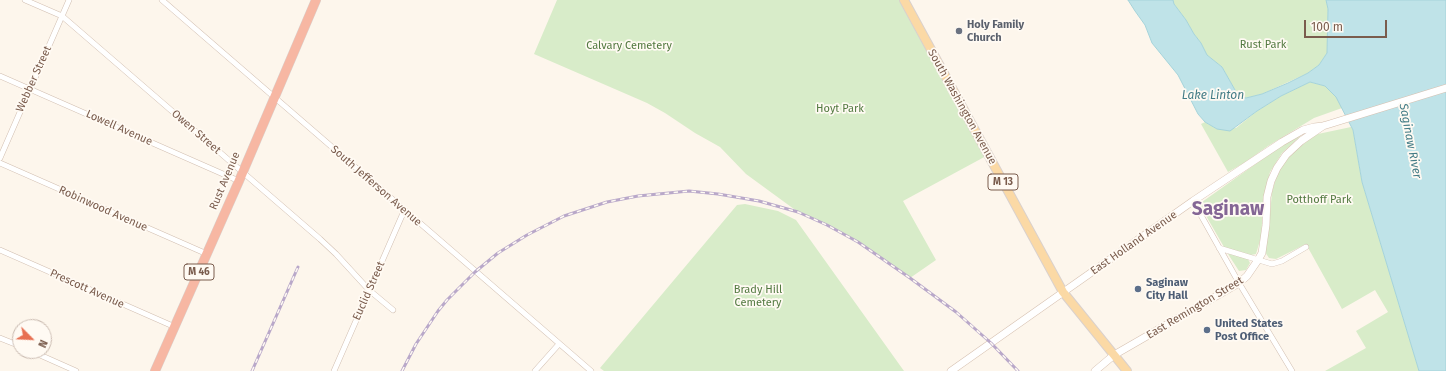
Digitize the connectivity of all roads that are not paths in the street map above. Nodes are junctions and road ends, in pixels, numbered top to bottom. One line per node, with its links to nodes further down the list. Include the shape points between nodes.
1 (25, 0): 6 (street, Owen Street)
2 (69, 0): 6 (street, Webber Street)
3 (162, 0): 10 (street, South Jefferson Avenue)
4 (316, 0): 10 (highway, Rust Avenue / M 46)
5 (904, 0): 24 (main road, South Washington Avenue / M 13)
6 (62, 16): 9 (street, Webber Street); 14 (street, Owen Street)
7 (0, 76): 9 (street, Lowell Avenue)
8 (1446, 88): 11 (main road)
9 (30, 89): 12 (street, Webber Street); 14 (street, Lowell Avenue)
10 (274, 98): 14 (highway, Rust Avenue / M 46); 16 (street, South Jefferson Avenue)
11 (1323, 126): 15 (main road, East Holland Avenue, via 1303,130 1282,142); 21 (main road, East Remington Street, via 1301,141 1277,168 1267,197 1264,243)
12 (0, 158)
13 (0, 163): 20 (street, Robinwood Avenue)
14 (241, 177): 20 (highway, Rust Avenue / M 46); 23 (street, Owen Street, via 331,249)
15 (1193, 201): 18 (street); 24 (main road, East Holland Avenue)
16 (404, 211): 23 (street, Euclid Street); 29 (street, South Jefferson Avenue)
17 (1306, 247): 21 (street, via 1275,264)
18 (1220, 248): 21 (street); 22 (street)
19 (0, 250): 26 (street, Prescott Avenue)
20 (207, 254): 26 (highway, Rust Avenue / M 46)
21 (1258, 260): 22 (main road, East Remington Street)
22 (1240, 283): 30 (main road, East Remington Street); 40 (street)
23 (369, 290): 25 (street, Owen Street); 34 (street, Euclid Street)
24 (1063, 292): 30 (main road, South Washington Avenue / M 13); 37 (main road, East Holland Avenue)
25 (393, 310)
26 (175, 327): 33 (highway, Rust Avenue / M 46)
27 (0, 338): 28 (street)
28 (12, 343)
29 (559, 344): 35 (street); 36 (street, South Jefferson Avenue)
30 (1114, 355): 38 (main road, East Remington Street); 39 (main road, South Washington Avenue / M 13)
31 (48, 359): 32 (street)
32 (76, 371)
33 (155, 371)
34 (334, 371)
35 (535, 371)
36 (591, 371)
37 (951, 371)
38 (1095, 371)
39 (1127, 371)
40 (1292, 371)

